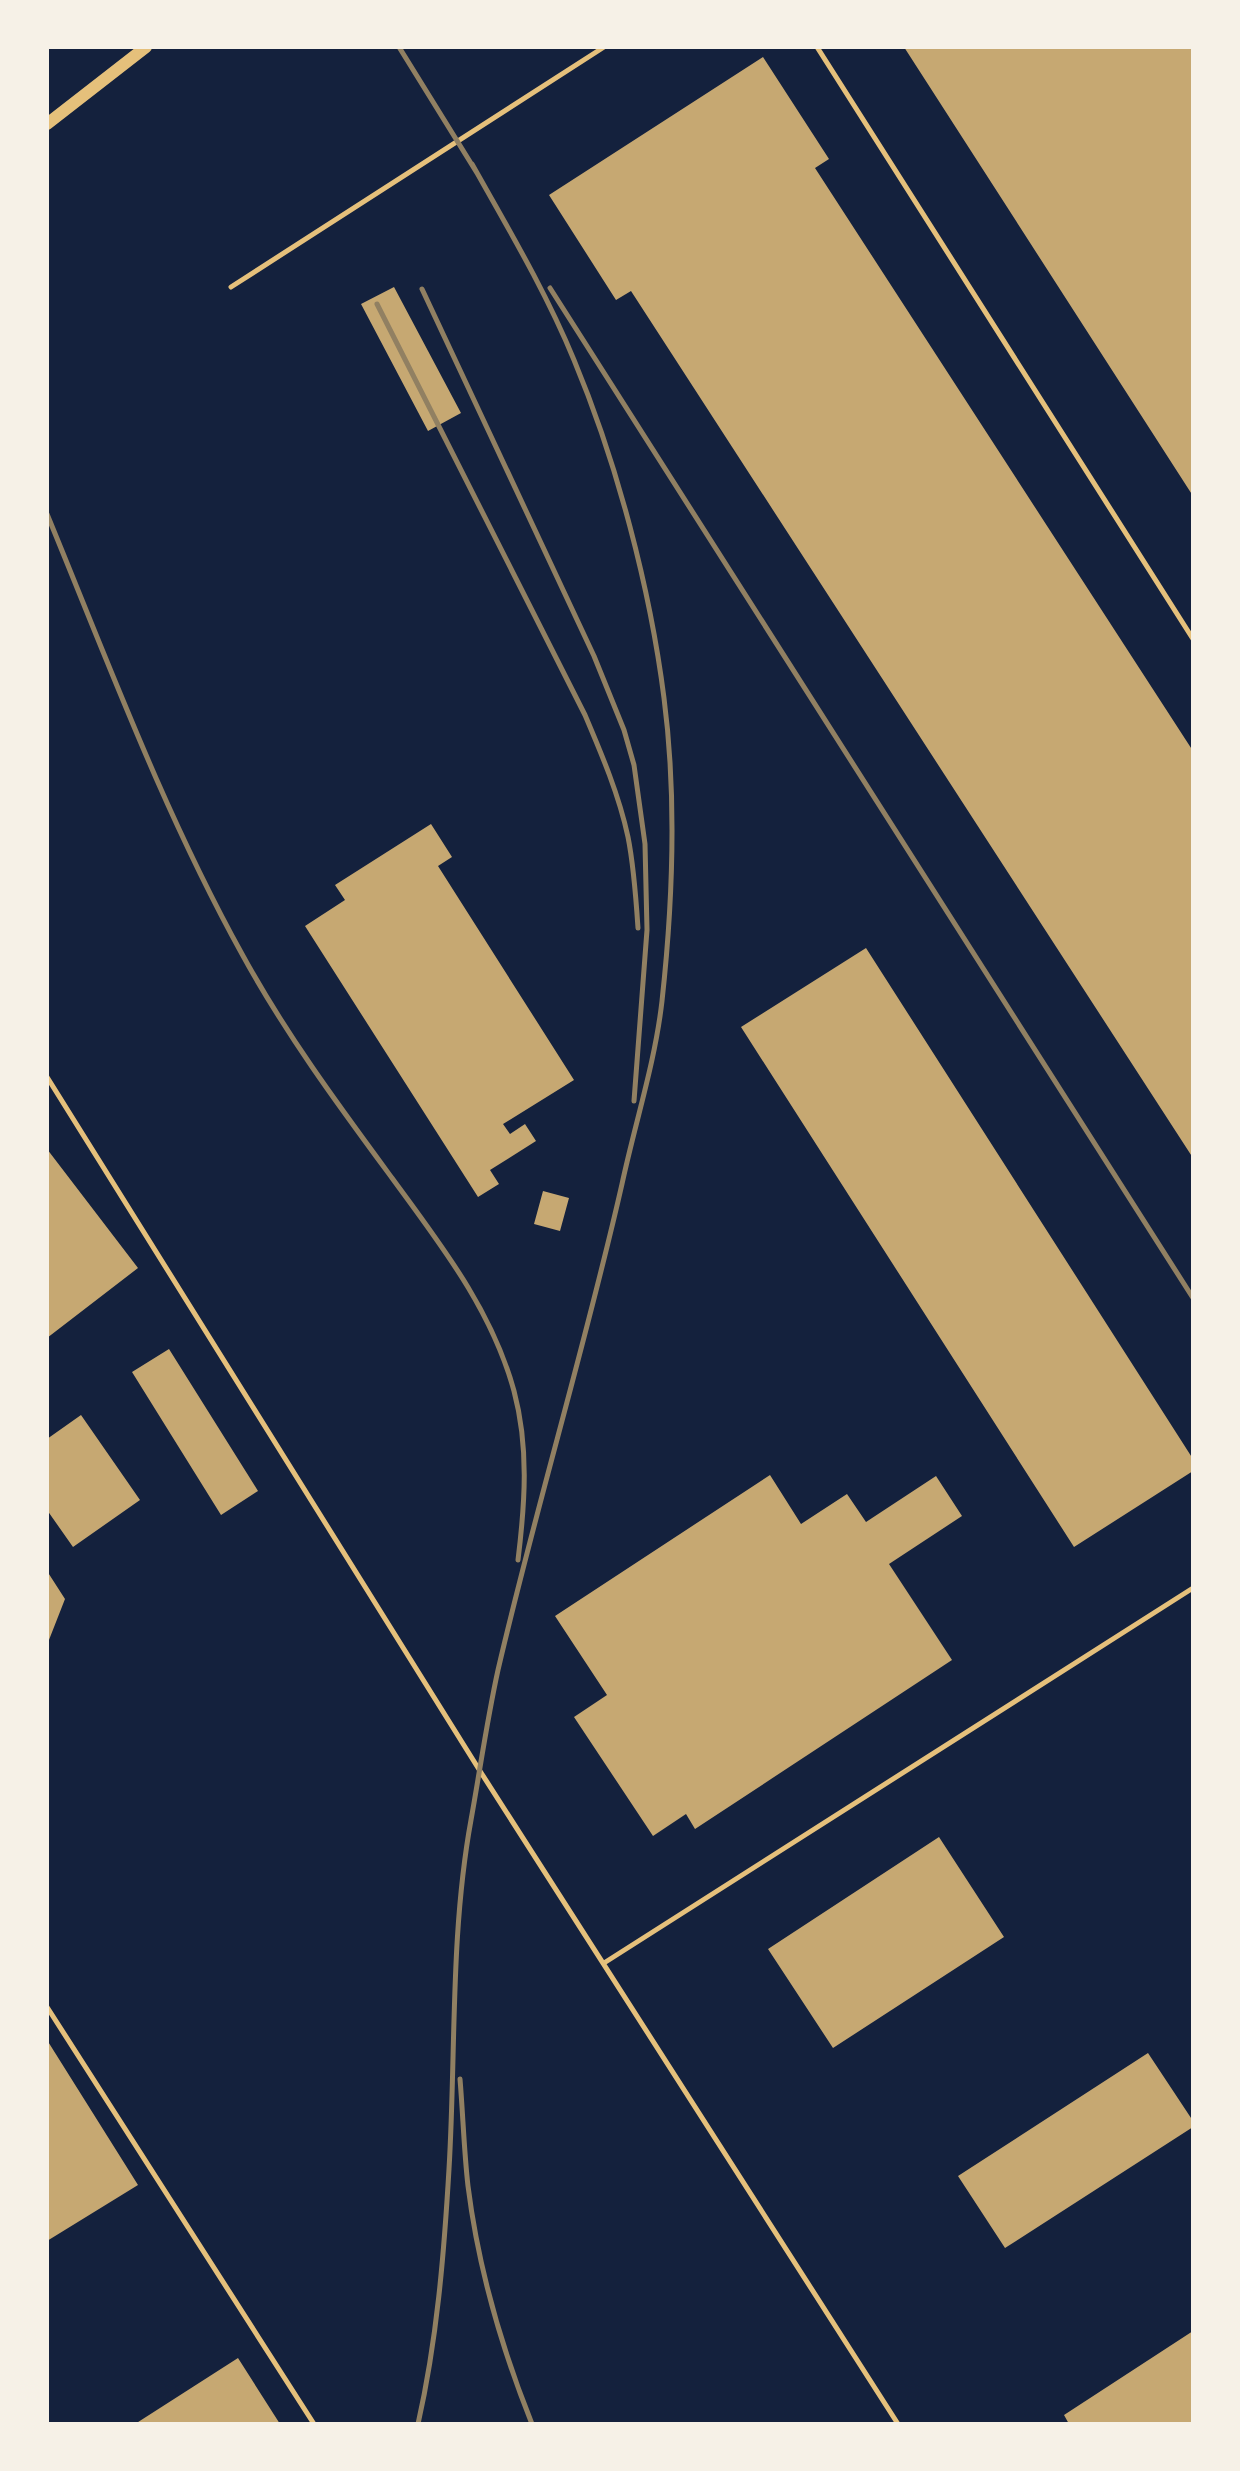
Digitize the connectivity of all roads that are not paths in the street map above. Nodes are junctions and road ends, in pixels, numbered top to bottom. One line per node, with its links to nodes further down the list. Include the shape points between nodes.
1 (146, 47): 4 (street)
2 (604, 47): 5 (lane)
3 (817, 47): 6 (lane)
4 (47, 124)
5 (231, 287)
6 (1193, 639)
7 (47, 1077): 9 (lane)
8 (1193, 1588): 9 (lane)
9 (604, 1963): 12 (lane)
10 (47, 2007): 11 (lane)
11 (314, 2424)
12 (898, 2424)

